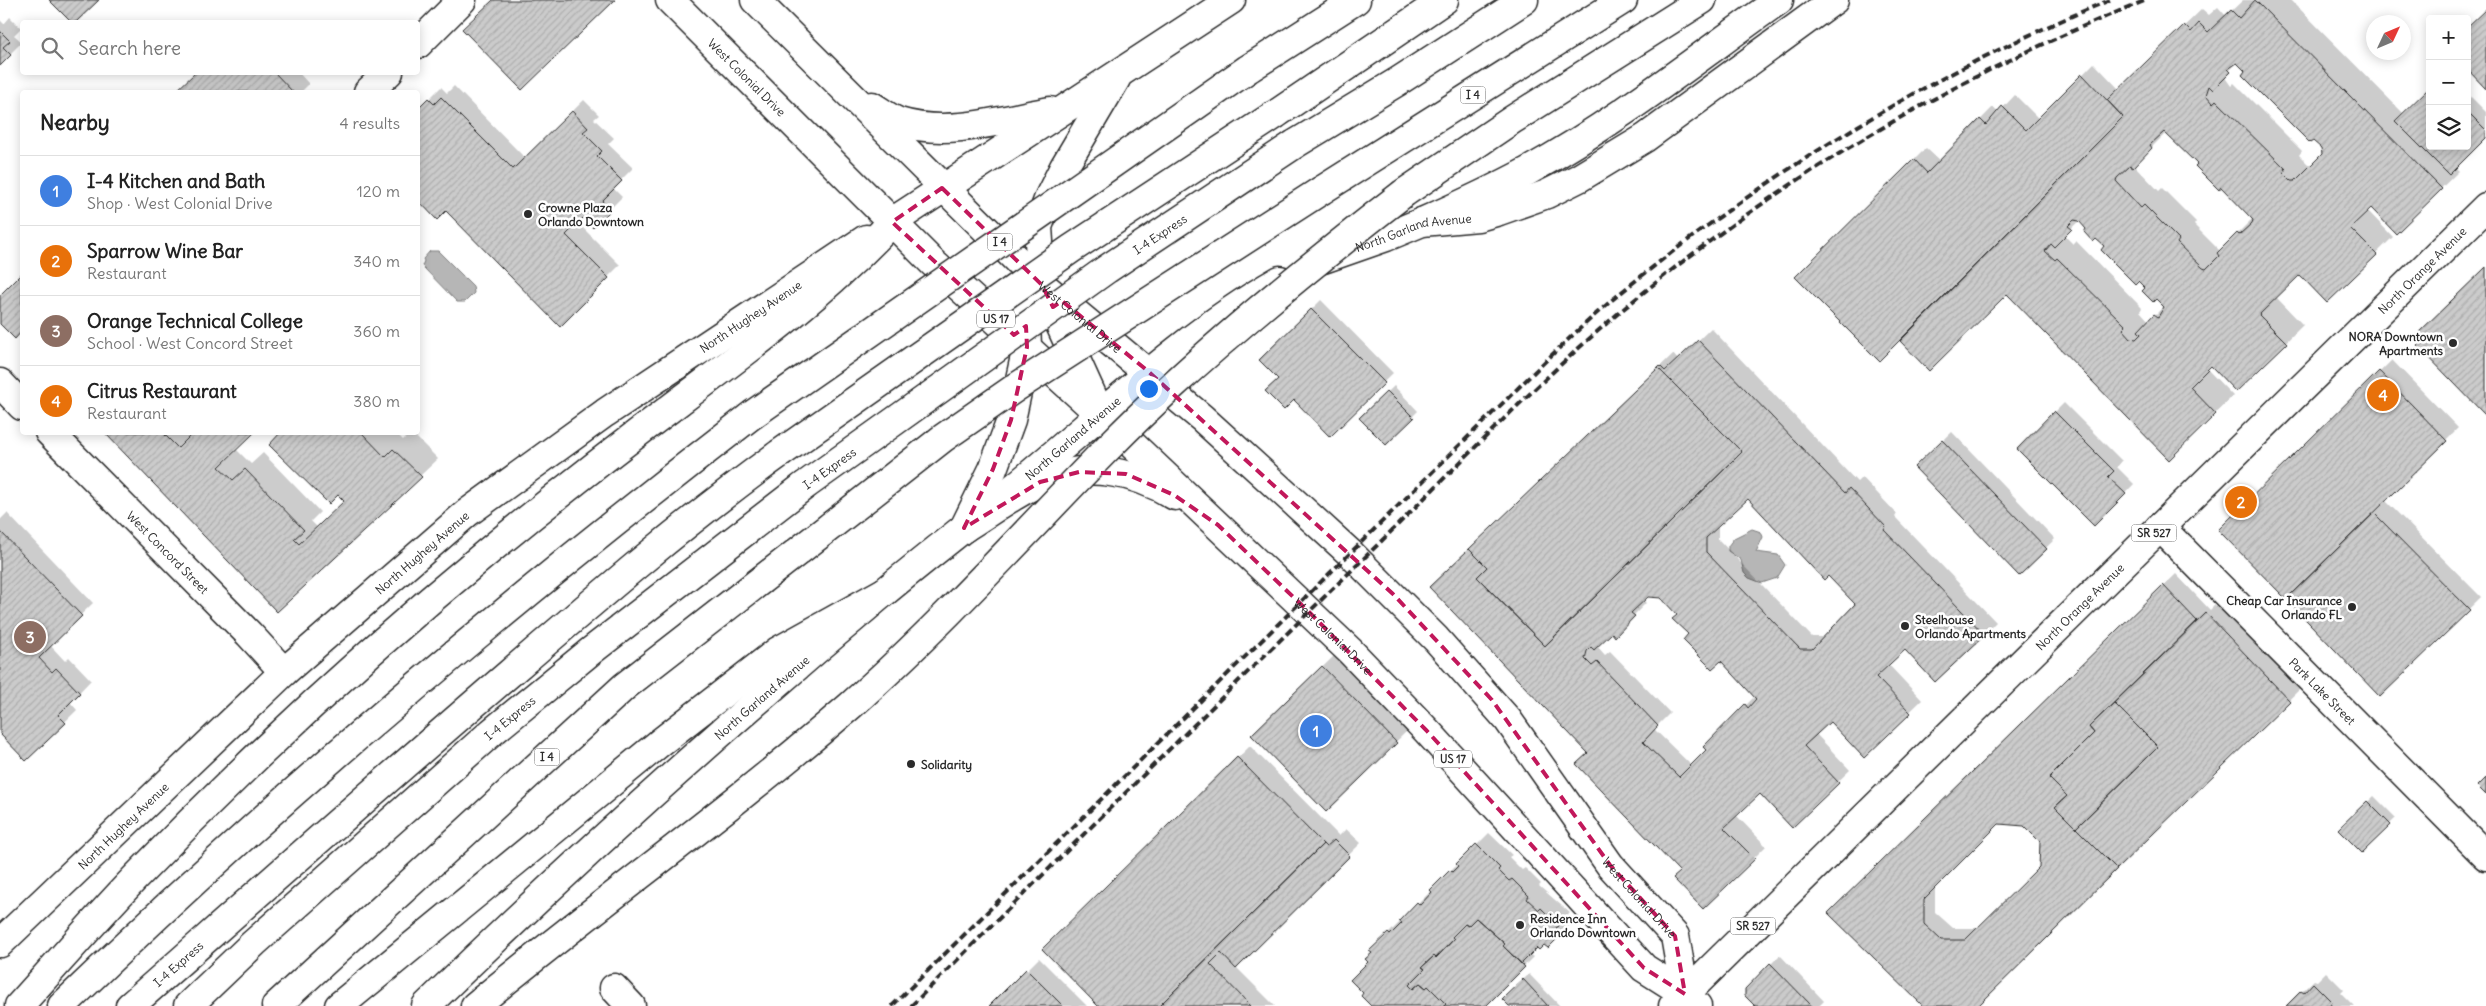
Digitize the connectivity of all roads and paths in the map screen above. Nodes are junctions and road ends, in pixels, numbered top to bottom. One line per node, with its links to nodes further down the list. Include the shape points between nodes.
1 (462, 0): 12 (main road)
2 (670, 0): 20 (main road, West Colonial Drive / US 17)
3 (755, 0): 15 (main road, West Colonial Drive)
4 (1232, 0): 13 (main road)
5 (1356, 0): 38 (main road, I 4, bridge, via 1248,70 752,415 528,592 347,744)
6 (1444, 0): 39 (main road, I-4 Express, bridge, via 1071,249 731,488 379,785)
7 (1524, 0): 40 (main road, I-4 Express, bridge, via 1295,144 1107,268 804,486 492,732 260,937)
8 (1623, 0): 41 (main road, I 4, bridge, via 1015,388 944,438 626,686)
9 (1702, 0): 44 (main road, bridge, via 1512,120 1404,193 1346,237 1234,329 1147,409 954,608 851,705)
10 (1779, 0): 21 (main road, via 1594,131 1520,175)
11 (1834, 0): 21 (main road, North Garland Avenue, via 1645,138 1578,178 1546,194 1485,215)
12 (420, 42)
13 (1119, 73): 17 (main road); 22 (main road, via 1049,197 1038,227)
14 (386, 75): 16 (main road)
15 (840, 85): 17 (main road, via 897,122 937,128); 18 (main road, West Colonial Drive)
16 (370, 90)
17 (1064, 109): 18 (main road)
18 (942, 188): 20 (main road); 22 (main road, West Colonial Drive)
19 (2486, 207): 30 (main road, North Orange Avenue / SR 527)
20 (892, 222): 23 (main road, West Colonial Drive / US 17); 33 (main road, North Hughey Avenue, via 605,413 467,513); 37 (main road, via 866,250 780,326 554,498 376,648 258,756 163,850)
21 (1422, 222): 24 (main road, North Garland Avenue, via 1310,264 1206,327)
22 (1033, 276): 23 (main road); 24 (main road, West Colonial Drive); 27 (main road)
23 (1027, 347): 27 (main road, West Colonial Drive / US 17); 31 (main road, via 1011,420 1001,449)
24 (1150, 372): 27 (main road, North Garland Avenue); 36 (main road, West Colonial Drive, via 1350,553 1492,700 1610,865 1675,936)
25 (0, 383): 26 (main road)
26 (20, 404)
27 (1101, 415): 29 (main road, West Colonial Drive / US 17); 31 (main road, North Garland Avenue)
28 (52, 435): 33 (main road, West Concord Street)
29 (1218, 525): 31 (main road, via 1156,484 1102,470 1040,482); 36 (main road, West Colonial Drive / US 17, via 1392,694 1644,968)
30 (2160, 527): 34 (main road, Park Lake Street); 36 (main road, North Orange Avenue / SR 527)
31 (964, 528): 32 (main road, North Garland Avenue)
32 (884, 592): 42 (main road, via 778,651 662,741); 43 (main road, North Garland Avenue, via 598,843)
33 (284, 672): 35 (main road, North Hughey Avenue)
34 (2486, 856)
35 (0, 943)
36 (1685, 1002)
37 (18, 1006)
38 (62, 1006)
39 (130, 1006)
40 (188, 1006)
41 (276, 1006)
42 (340, 1006)
43 (426, 1006)
44 (475, 1006)

